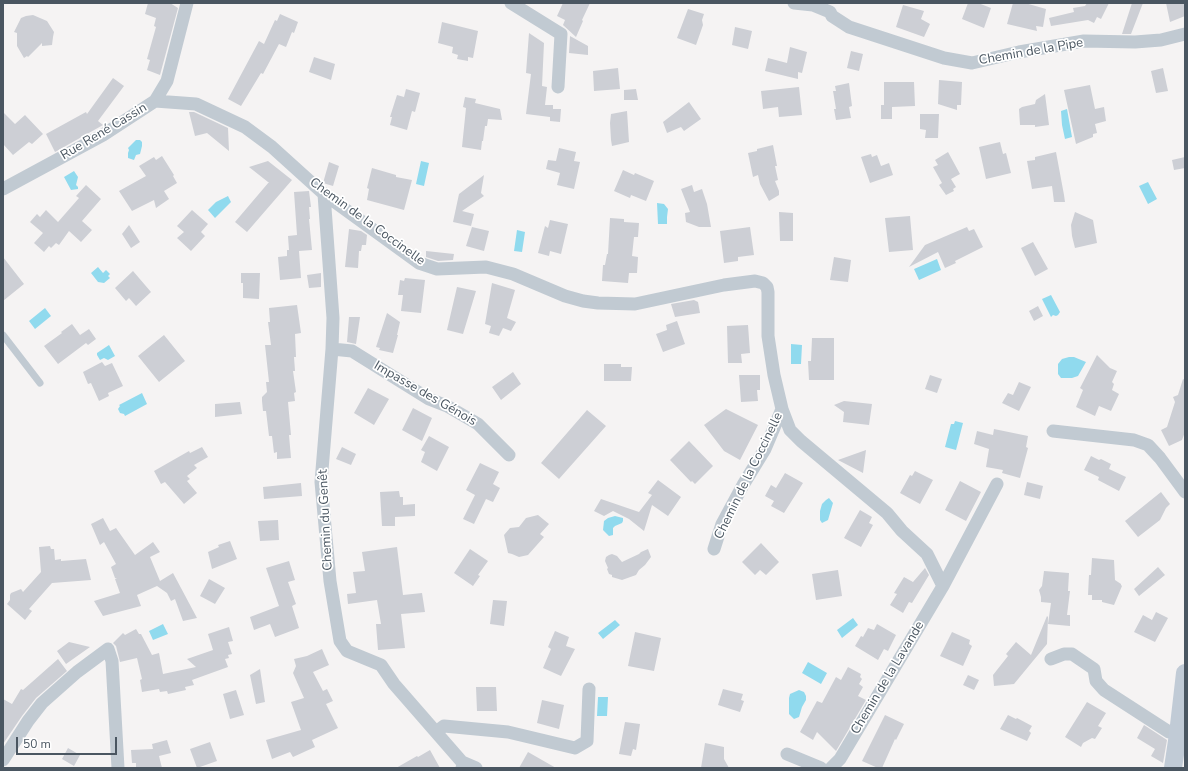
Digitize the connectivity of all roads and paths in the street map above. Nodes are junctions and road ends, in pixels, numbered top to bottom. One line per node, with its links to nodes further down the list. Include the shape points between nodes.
1 (187, 3): 7 (street, Rue René Cassin, via 167,81)
2 (511, 3): 6 (street, via 561,34)
3 (794, 3): 4 (street, Chemin de la Pipe)
4 (834, 7): 5 (street, Chemin de la Pipe, via 832,16 849,28 944,58 972,63 1019,52 1084,42 1161,40)
5 (1185, 34)
6 (558, 87)
7 (155, 101): 8 (street, Rue René Cassin, via 103,135); 9 (street, Chemin de la Coccinelle, via 196,104 245,127 272,147)
8 (4, 188)
9 (324, 194): 11 (street, Chemin du Genêt, via 333,318); 13 (street, Chemin de la Coccinelle, via 419,263 437,269 486,267 513,274 565,296 584,301 635,304 724,285 755,281 763,283 768,292 768,336)
10 (3, 335): 12 (lane)
11 (332, 349): 15 (street, Impasse des Génois, via 352,351 429,398 478,424); 23 (street, Chemin du Genêt, via 321,482 330,582 340,641 347,651 381,665 394,684)
12 (40, 383)
13 (782, 409): 18 (street, Chemin de la Coccinelle, via 765,449 722,524); 19 (street, via 790,430 801,441 887,513 927,554)
14 (1054, 431): 17 (street, via 1134,440 1148,445)
15 (509, 455)
16 (997, 484): 19 (street, Chemin de la Lavande)
17 (1185, 492)
18 (714, 549)
19 (944, 586): 31 (street, Chemin de la Lavande, via 840,759)
20 (1051, 659): 24 (street, via 1072,654 1094,669 1096,681 1104,690 1169,732)
21 (1185, 673): 24 (street)
22 (590, 689): 23 (street, via 587,741 575,748 508,732 444,726)
23 (436, 732): 27 (street, Chemin du Genêt)
24 (1178, 734): 32 (street)
25 (787, 754): 30 (street)
26 (3, 760): 28 (street, via 42,703 108,649 112,661)
27 (462, 765): 29 (street)
28 (118, 768)
29 (476, 768)
30 (821, 768)
31 (832, 768)
32 (1173, 768)

